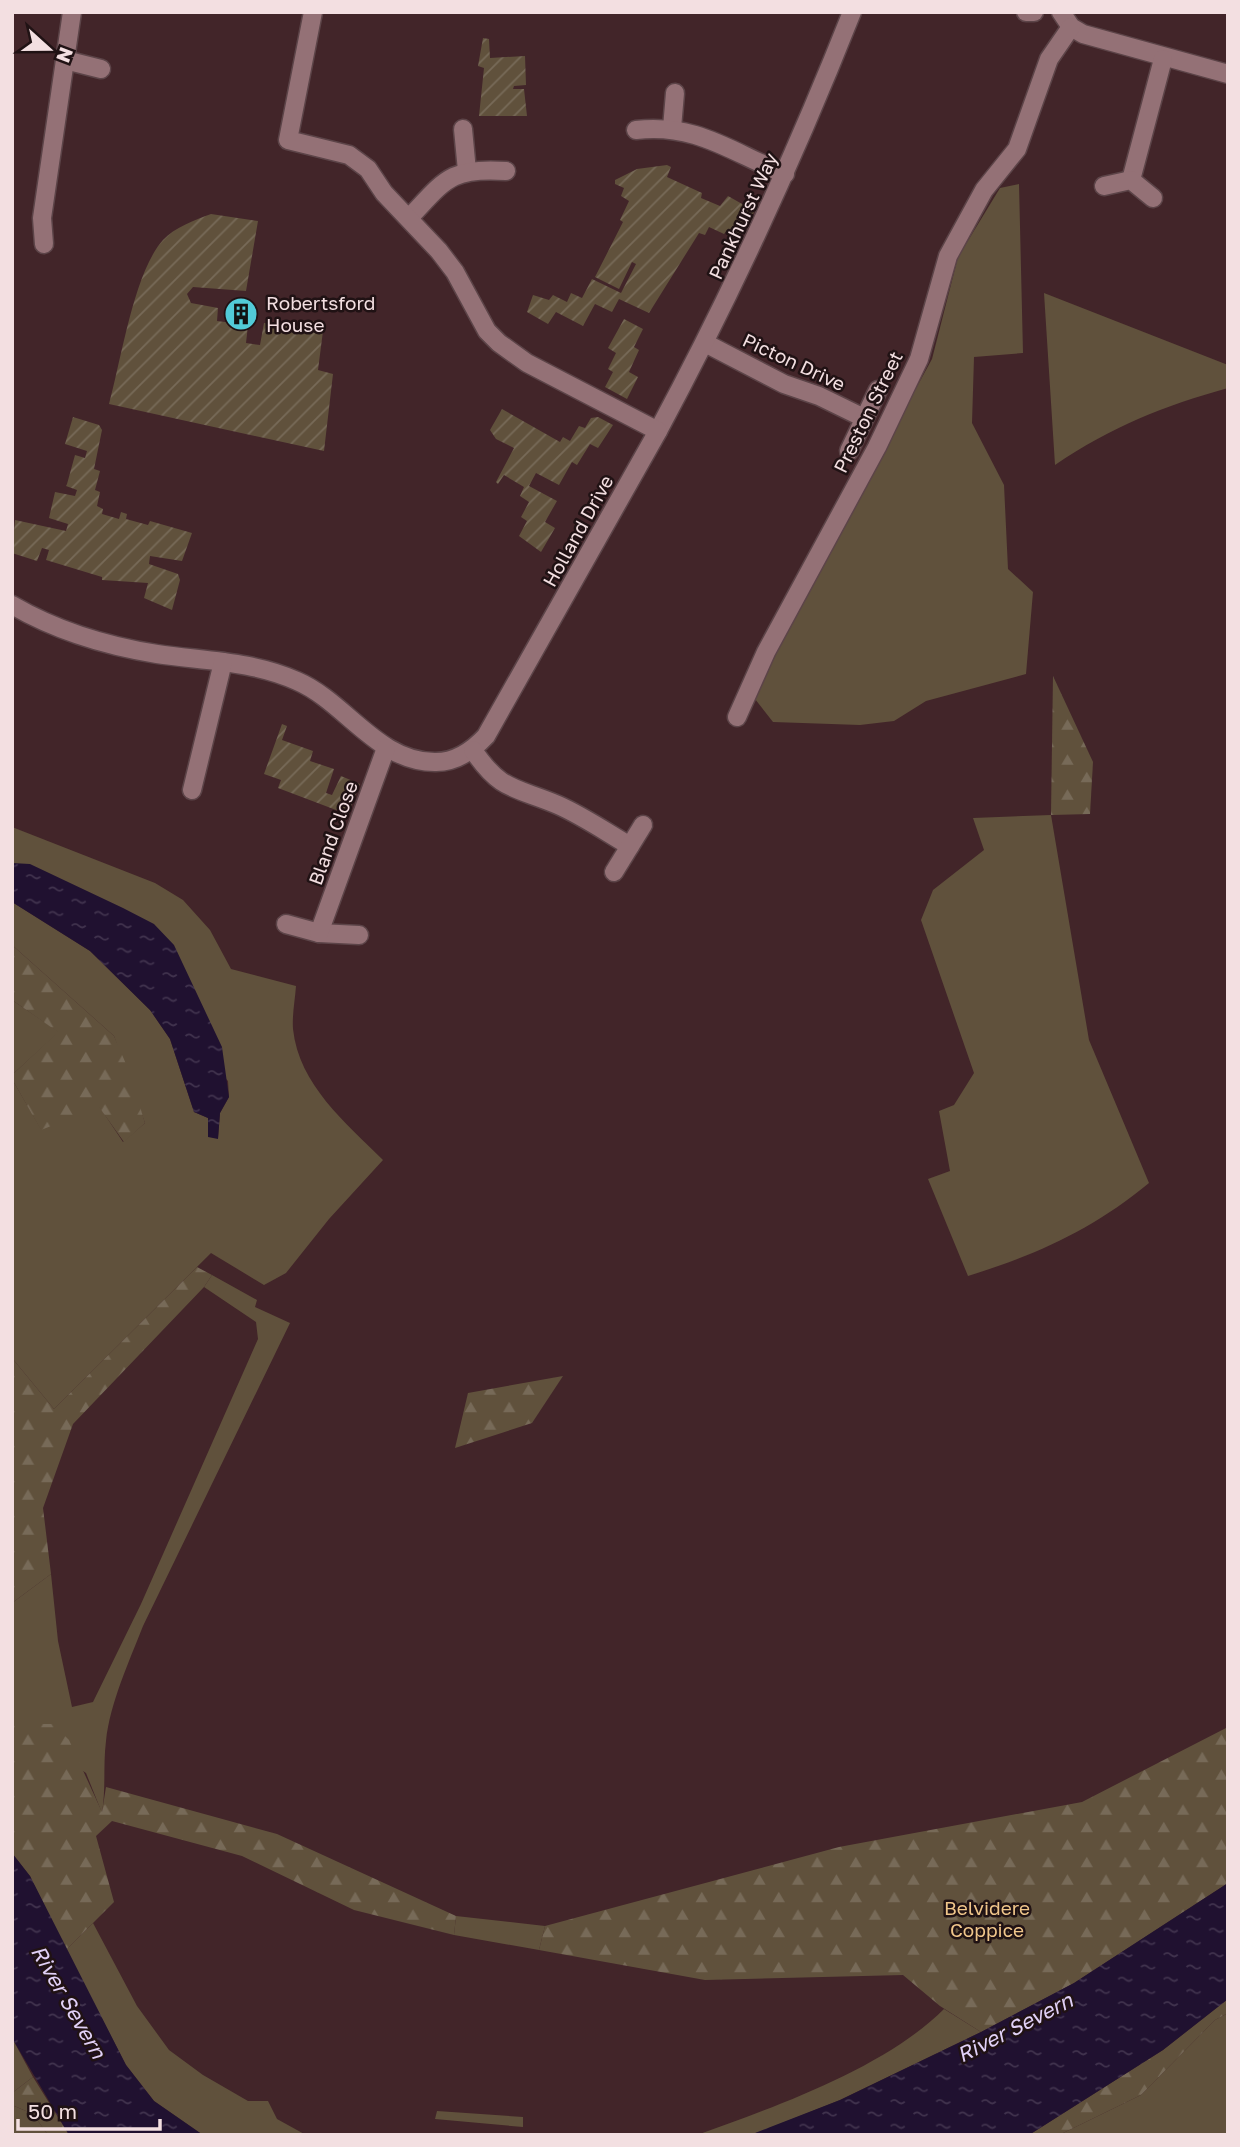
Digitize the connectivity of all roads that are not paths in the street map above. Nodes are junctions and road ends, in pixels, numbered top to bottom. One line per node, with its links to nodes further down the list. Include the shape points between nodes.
1 (72, 12): 8 (street)
2 (313, 12): 21 (street, via 288,140 359,161)
3 (852, 12): 17 (street, Pankhurst Way)
4 (1026, 12): 5 (street)
5 (1034, 12)
6 (1066, 20): 7 (street, via 1083,34); 30 (street, Preston Street, via 1017,149 984,190 948,256 919,359 877,447 766,652)
7 (1163, 58): 10 (street); 18 (street)
8 (65, 60): 9 (street); 22 (street, via 42,218)
9 (101, 69)
10 (1228, 74)
11 (675, 93): 12 (street)
12 (672, 128): 14 (street); 17 (street, via 697,133)
13 (463, 129): 15 (street)
14 (636, 130)
15 (467, 171): 16 (street); 21 (street, via 452,175)
16 (506, 171)
17 (785, 174): 23 (street, Pankhurst Way)
18 (1131, 180): 19 (street); 20 (street)
19 (1104, 186)
20 (1153, 198)
21 (409, 218): 26 (street, via 456,272 487,331 499,344 561,382)
22 (44, 244)
23 (705, 343): 25 (street, Picton Drive); 26 (street, Pankhurst Way)
24 (878, 390): 25 (street)
25 (864, 418): 27 (street)
26 (658, 431): 32 (street, Holland Drive, via 486,736)
27 (849, 451)
28 (12, 604): 29 (street, via 42,621 95,639)
29 (223, 662): 31 (street, via 265,669 321,693); 33 (street)
30 (737, 717)
31 (386, 748): 32 (street, via 436,762); 38 (street, Bland Close)
32 (473, 750): 35 (street, via 485,768 510,789 558,805)
33 (192, 790)
34 (643, 825): 35 (street)
35 (630, 846): 36 (street)
36 (614, 872)
37 (286, 924): 38 (street)
38 (319, 933): 39 (street)
39 (359, 935)

